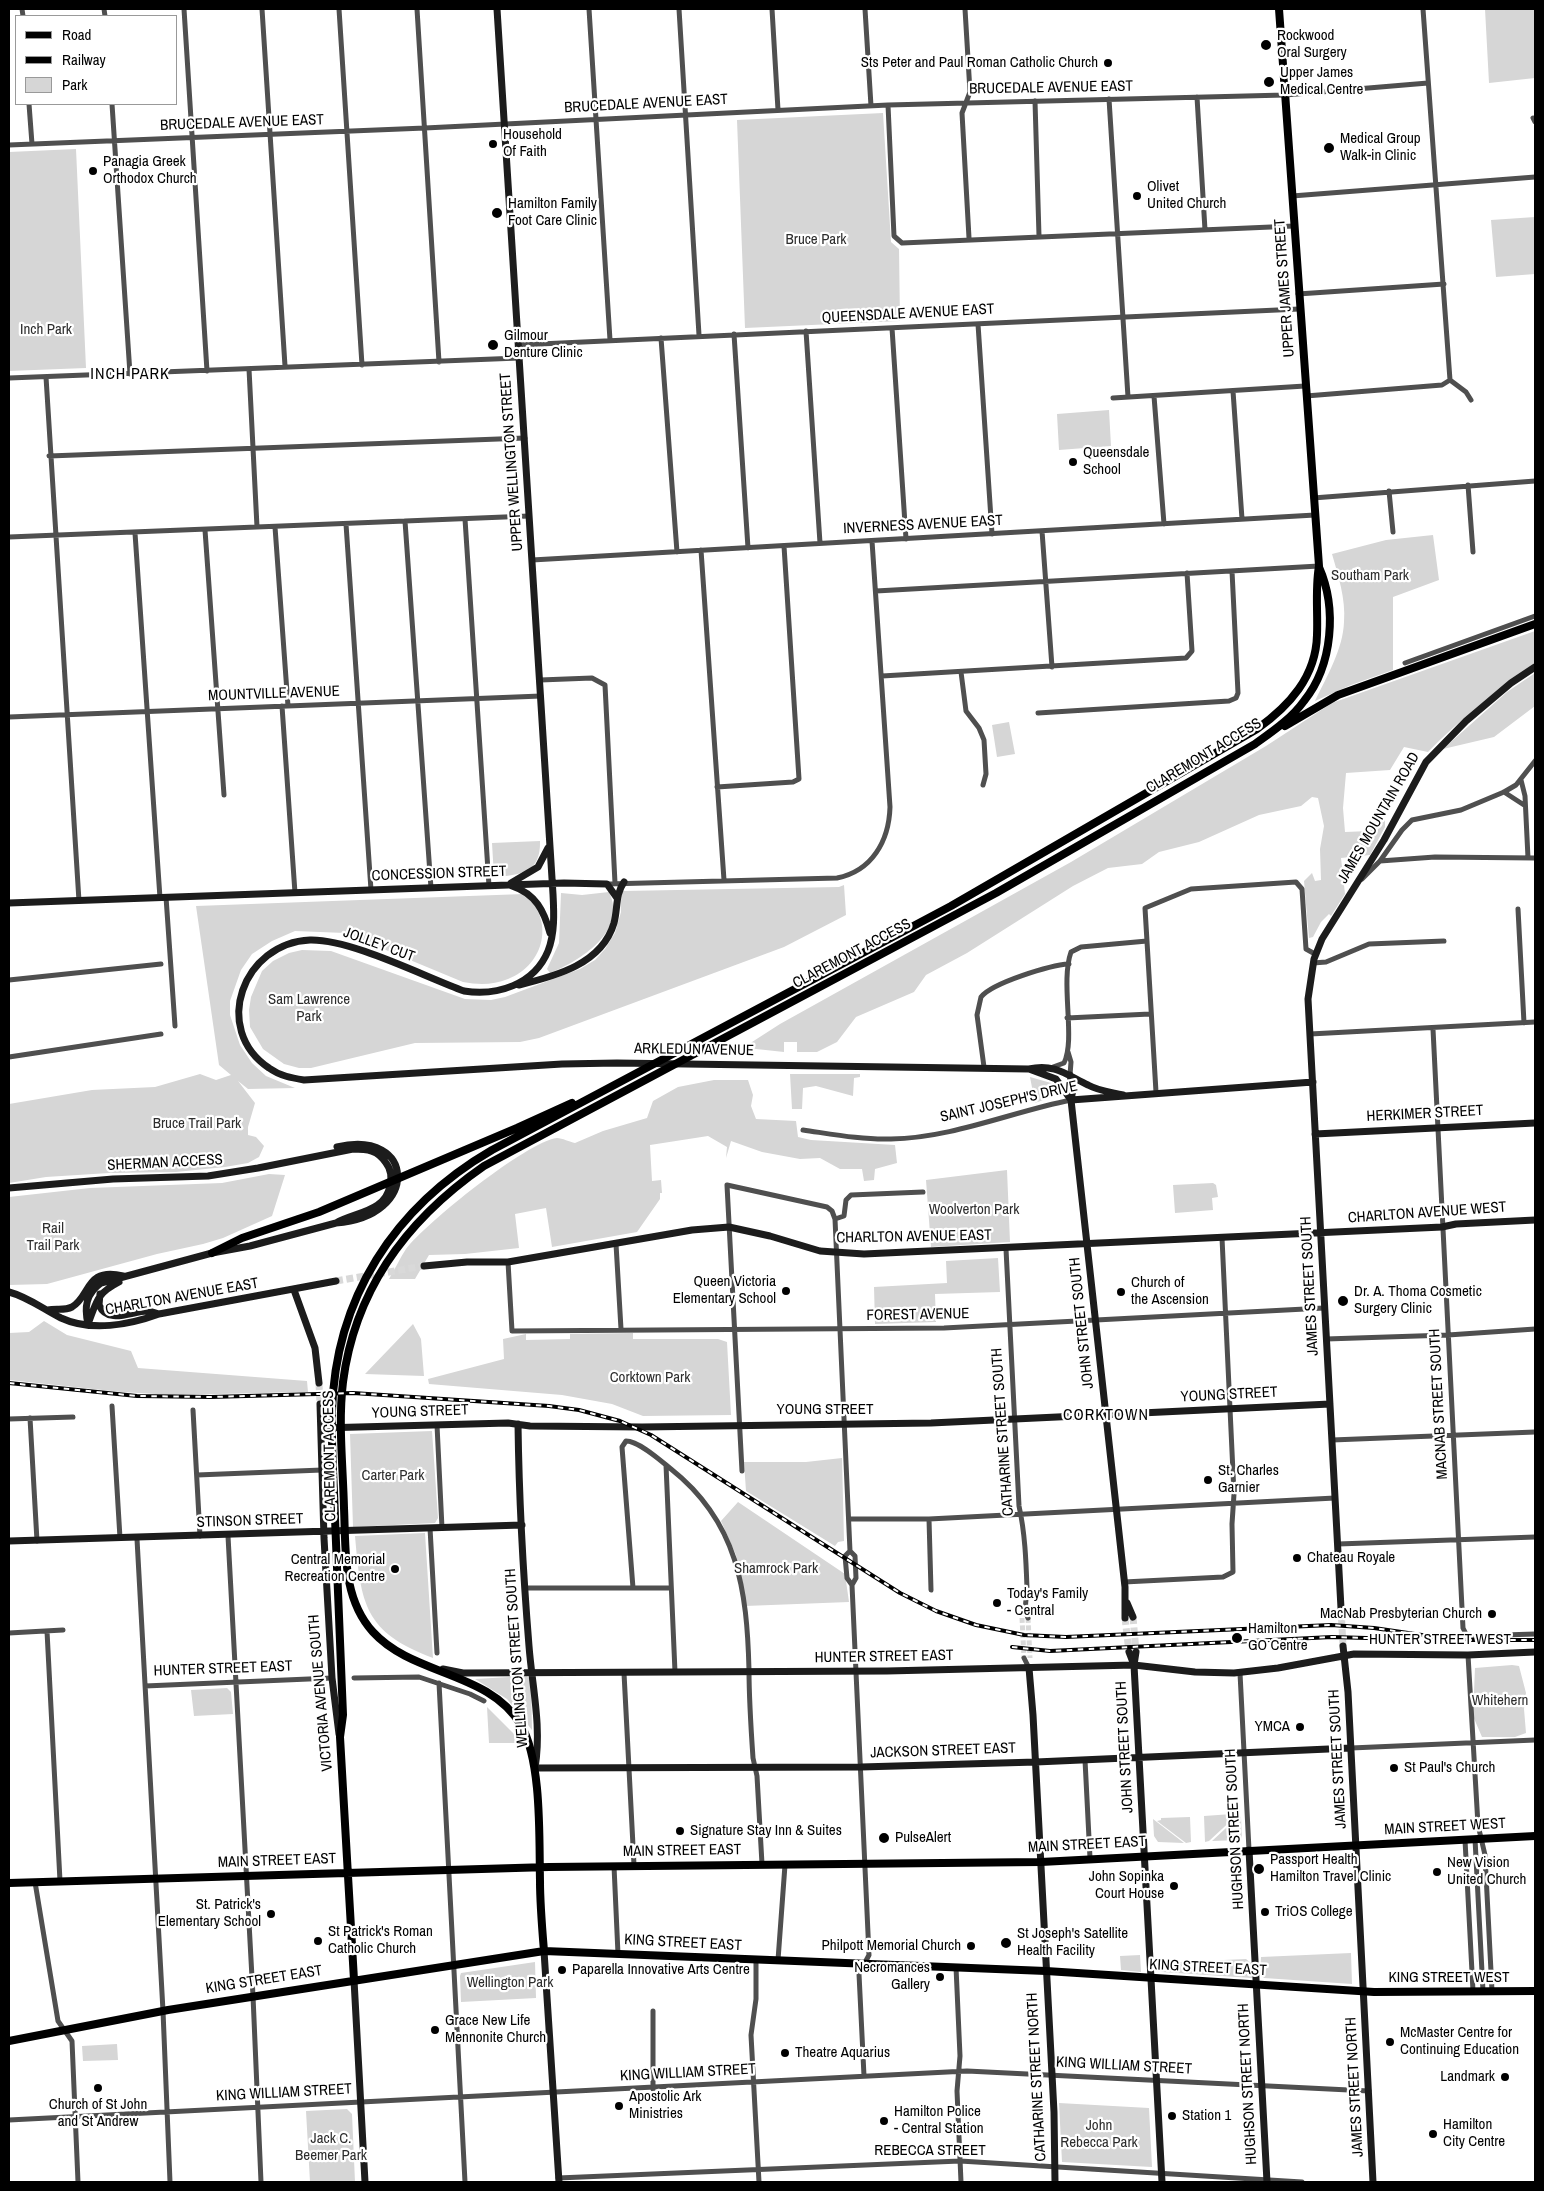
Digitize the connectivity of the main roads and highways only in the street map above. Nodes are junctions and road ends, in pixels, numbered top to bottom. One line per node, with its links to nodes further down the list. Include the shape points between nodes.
1 (497, 9): 7 (main road, UPPER WELLINGTON STREET)
2 (1279, 9): 3 (main road, UPPER JAMES STREET)
3 (1319, 566): 6 (main road, CLAREMONT ACCESS, via 1327,586 1329,615 1323,664 1305,701 1288,719); 20 (main road, CLAREMONT ACCESS, via 1315,588 1317,635 1314,657 1302,686 1274,717 951,906)
4 (1535, 624): 6 (main road, via 1338,695)
5 (1535, 666): 14 (main road, JAMES MOUNTAIN ROAD, via 1490,700 1430,756 1360,880 1322,939)
6 (1255, 744): 54 (main road, CLAREMONT ACCESS, via 996,893 484,1166 438,1200 402,1239 377,1279 354,1333 347,1359 342,1402 345,1541 349,1585 361,1617 385,1643)
7 (550, 838): 9 (main road, UPPER WELLINGTON STREET); 10 (main road, via 542,864)
8 (624, 882): 11 (main road)
9 (552, 884): 10 (main road, CONCESSION STREET); 11 (main road, CONCESSION STREET, via 606,884); 13 (main road, JOLLEY CUT)
10 (507, 885): 12 (main road, CONCESSION STREET); 13 (main road, via 534,898 541,907)
11 (616, 898): 15 (main road, via 611,931 594,954 559,973)
12 (9, 903)
13 (552, 938): 15 (main road, JOLLEY CUT, via 538,968)
14 (1313, 962): 19 (main road, JAMES STREET SOUTH, via 1308,995)
15 (511, 987): 18 (main road, JOLLEY CUT, via 480,993 464,990 328,942 309,940 278,948 261,959 248,976 240,996 240,1026 253,1052 268,1068 285,1076)
16 (1029, 1069): 17 (main road, ARKLEDUN AVENUE, via 1052,1067); 18 (main road, ARKLEDUN AVENUE, via 562,1064); 22 (main road, JOHN STREET SOUTH, via 1056,1079)
17 (1070, 1075): 21 (main road, ARKLEDUN AVENUE, via 1095,1088); 22 (main road, JOHN STREET SOUTH)
18 (316, 1080)
19 (1313, 1082): 21 (main road, SAINT JOSEPH'S DRIVE); 24 (main road, JAMES STREET SOUTH)
20 (608, 1088): 29 (main road, via 319,1212 242,1238); 58 (main road, CLAREMONT ACCESS, via 469,1163 431,1193 400,1226 370,1268 355,1300 338,1362 332,1412 343,1715)
21 (1123, 1095): 22 (main road, SAINT JOSEPH'S DRIVE)
22 (1071, 1100): 28 (main road, JOHN STREET SOUTH)
23 (1535, 1123): 24 (main road, HERKIMER STREET)
24 (1315, 1134): 27 (main road, JAMES STREET SOUTH)
25 (9, 1188): 29 (main road, SHERMAN ACCESS, via 113,1179 208,1176 360,1149 380,1152 388,1166 390,1184 385,1198 370,1212 250,1246)
26 (1535, 1220): 27 (main road, CHARLTON AVENUE WEST)
27 (1321, 1233): 28 (main road, CHARLTON AVENUE EAST); 41 (main road, JAMES STREET SOUTH)
28 (1087, 1245): 30 (main road, CHARLTON AVENUE EAST, via 837,1253 806,1249 770,1236 729,1227 692,1230 508,1262); 42 (main road, JOHN STREET SOUTH)
29 (212, 1253): 31 (main road, SHERMAN ACCESS)
30 (424, 1266)
31 (125, 1277): 35 (main road, SHERMAN ACCESS); 36 (main road, via 101,1276 90,1283 73,1306); 38 (main road, SHERMAN ACCESS, via 101,1283 92,1291 85,1309)
32 (336, 1281): 33 (main road, CHARLTON AVENUE EAST)
33 (294, 1290): 37 (main road, CHARLTON AVENUE EAST); 39 (main road, via 315,1348)
34 (9, 1292): 36 (main road, CHARLTON AVENUE EAST)
35 (100, 1294): 37 (main road, via 100,1306 107,1314 119,1316 148,1311); 38 (main road)
36 (48, 1310): 38 (main road, CHARLTON AVENUE EAST, via 63,1318)
37 (159, 1314): 38 (main road, CHARLTON AVENUE EAST, via 115,1325)
38 (88, 1324)
39 (319, 1383)
40 (320, 1404): 44 (main road, VICTORIA AVENUE SOUTH)
41 (1330, 1404): 42 (main road, YOUNG STREET); 48 (main road, JAMES STREET SOUTH)
42 (1106, 1416): 43 (main road, YOUNG STREET, via 845,1424 605,1427); 49 (main road, JOHN STREET SOUTH)
43 (518, 1424): 44 (main road, YOUNG STREET); 45 (main road, WELLINGTON STREET SOUTH)
44 (321, 1428): 46 (main road, VICTORIA AVENUE SOUTH)
45 (522, 1525): 46 (main road, STINSON STREET); 57 (main road, WELLINGTON STREET SOUTH)
46 (324, 1533): 47 (main road, STINSON STREET); 58 (main road, VICTORIA AVENUE SOUTH, via 332,1678)
47 (9, 1542)
48 (1341, 1608)
49 (1129, 1618)
50 (1343, 1646): 53 (main road, JAMES STREET SOUTH)
51 (1133, 1652): 55 (main road, JOHN STREET SOUTH)
52 (1535, 1652): 53 (main road, HUNTER STREET WEST, via 1468,1656)
53 (1344, 1656): 55 (main road, HUNTER STREET EAST, via 1240,1673); 59 (main road, JAMES STREET SOUTH)
54 (423, 1665): 57 (main road, HUNTER STREET EAST, via 463,1673); 62 (main road, CLAREMONT ACCESS, via 484,1690 499,1700 521,1726)
55 (1134, 1665): 56 (main road, HUNTER STREET EAST); 60 (main road, JOHN STREET SOUTH)
56 (1028, 1668): 57 (main road, HUNTER STREET EAST); 61 (main road)
57 (532, 1672): 62 (main road, WELLINGTON STREET SOUTH, via 538,1749)
58 (340, 1737): 69 (main road, VICTORIA AVENUE SOUTH)
59 (1351, 1748): 60 (main road, JACKSON STREET EAST); 64 (main road, JAMES STREET SOUTH)
60 (1139, 1758): 61 (main road, JACKSON STREET EAST); 66 (main road, JOHN STREET SOUTH)
61 (1036, 1762): 62 (main road, JACKSON STREET EAST, via 861,1767); 67 (main road)
62 (535, 1768): 68 (main road, WELLINGTON STREET SOUTH)
63 (1535, 1836): 64 (main road, MAIN STREET WEST)
64 (1356, 1846): 65 (main road, MAIN STREET EAST); 76 (main road, JAMES STREET SOUTH)
65 (1249, 1850): 66 (main road, MAIN STREET EAST); 75 (main road, HUGHSON STREET SOUTH)
66 (1144, 1855): 67 (main road, MAIN STREET EAST); 73 (main road, JOHN STREET SOUTH)
67 (1041, 1862): 68 (main road, MAIN STREET EAST); 72 (main road)
68 (540, 1867): 69 (main road, MAIN STREET EAST); 71 (main road, WELLINGTON STREET SOUTH)
69 (347, 1872): 70 (main road, MAIN STREET EAST); 74 (main road, VICTORIA AVENUE SOUTH)
70 (9, 1883)
71 (544, 1951): 72 (main road, KING STREET EAST); 74 (main road, KING STREET EAST); 79 (main road)
72 (1046, 1971): 73 (main road, KING STREET EAST); 82 (main road, CATHARINE STREET NORTH)
73 (1151, 1979): 75 (main road, KING STREET EAST); 83 (main road, JOHN STREET SOUTH)
74 (354, 1980): 78 (main road, KING STREET EAST, via 163,2011); 81 (main road)
75 (1256, 1984): 76 (main road, KING STREET EAST); 80 (main road, HUGHSON STREET NORTH)
76 (1363, 1991): 77 (main road, KING STREET WEST); 84 (main road, JAMES STREET NORTH)
77 (1535, 1992)
78 (9, 2041)
79 (558, 2180)
80 (1267, 2181)
81 (365, 2182)
82 (1055, 2182)
83 (1162, 2182)
84 (1373, 2182)

